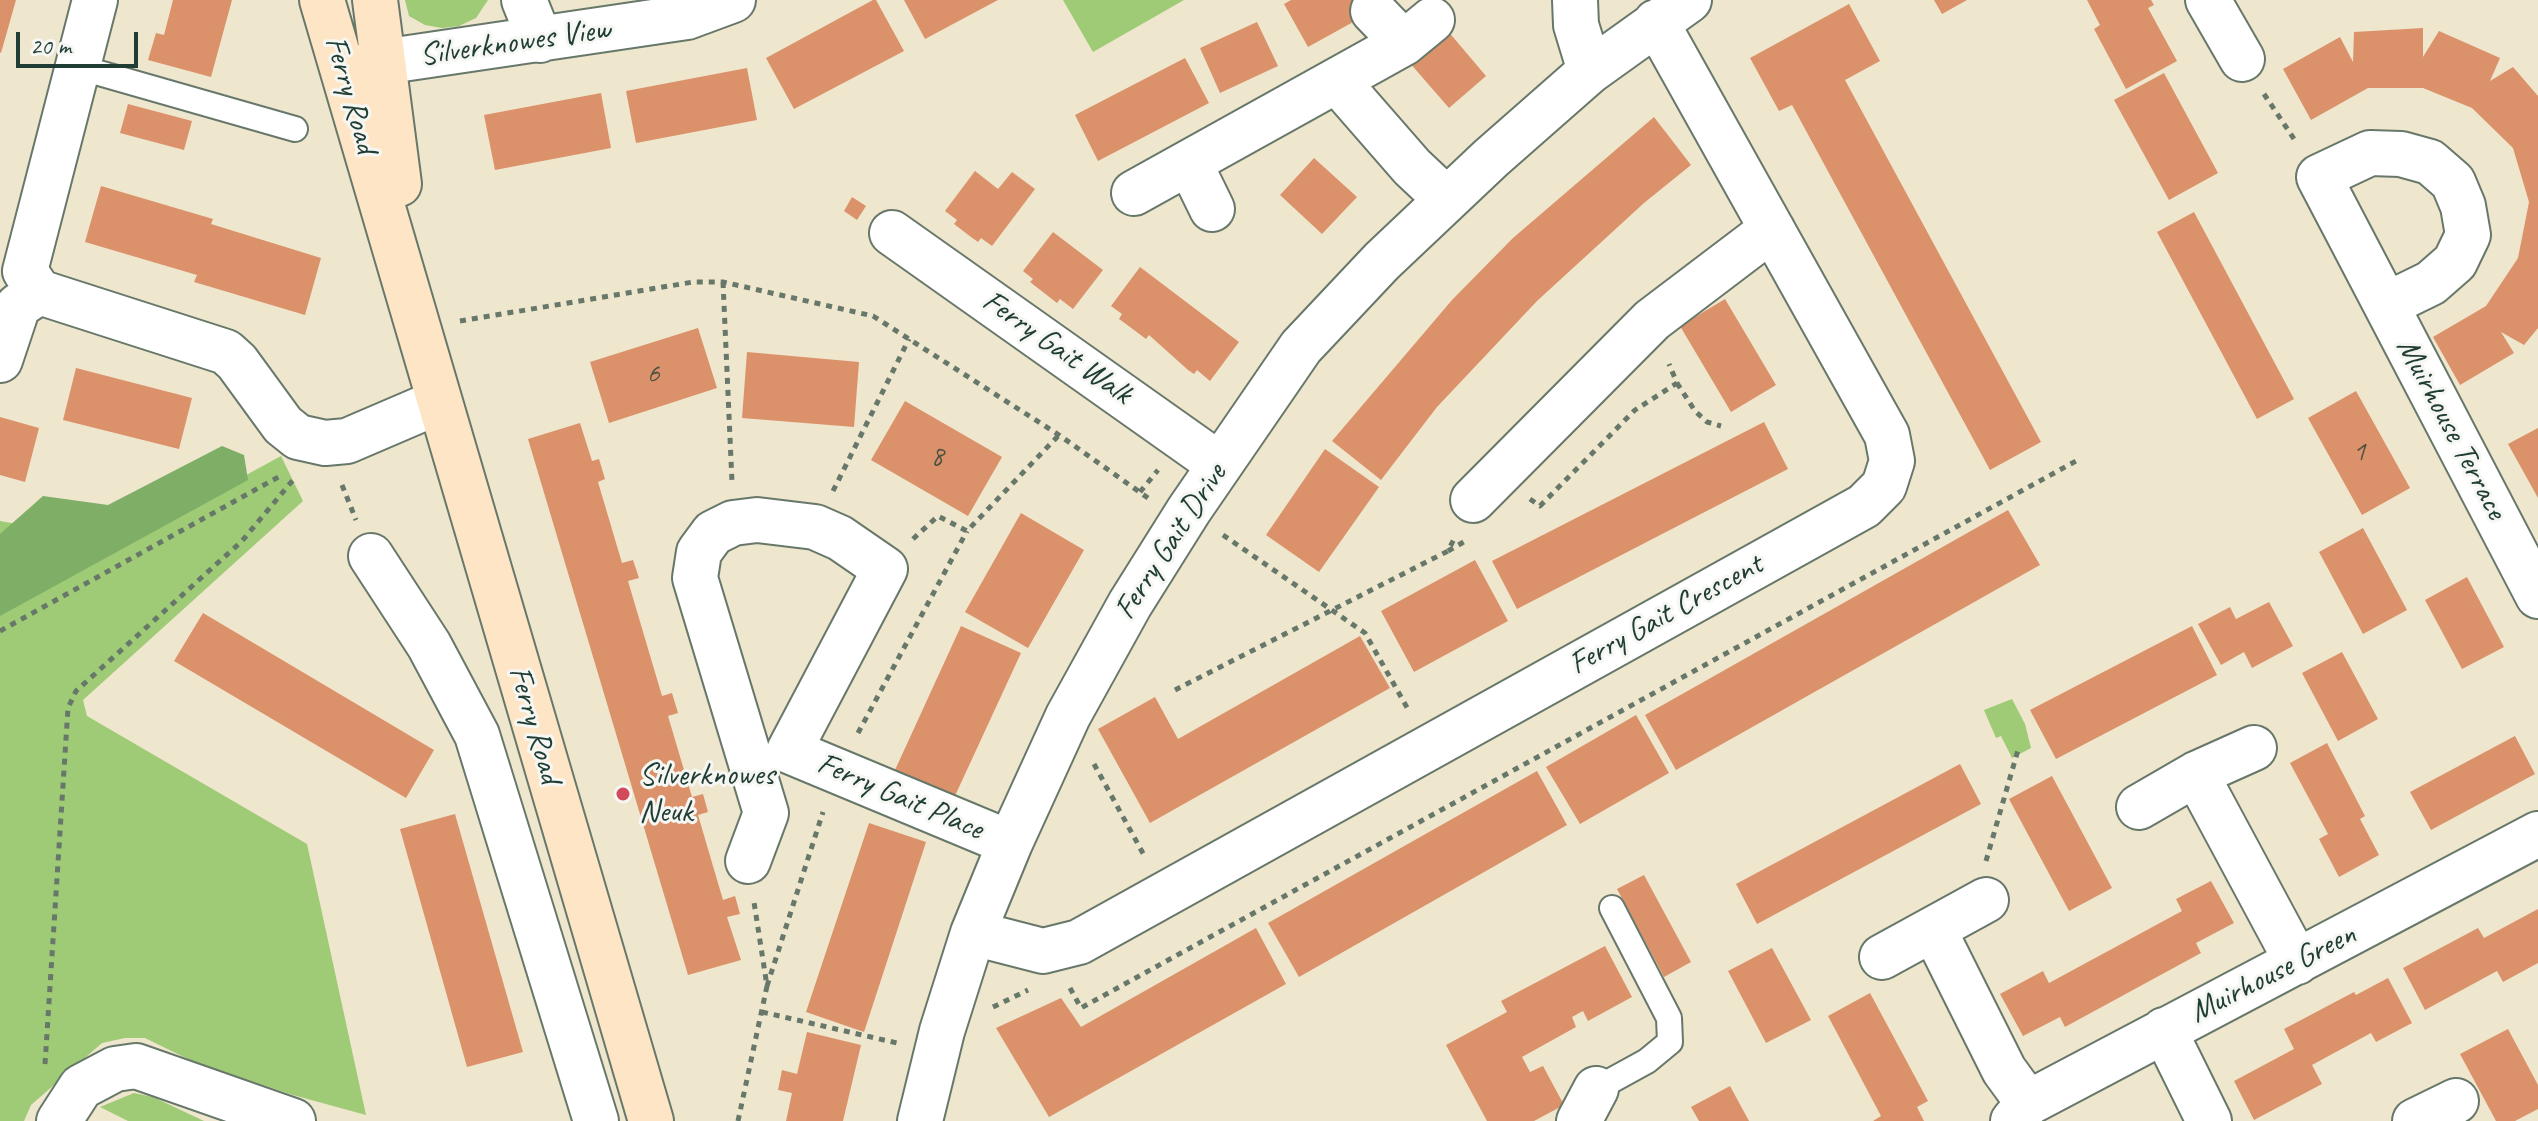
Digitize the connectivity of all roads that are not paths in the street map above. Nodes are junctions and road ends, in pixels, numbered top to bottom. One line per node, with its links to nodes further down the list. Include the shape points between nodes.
1 (95, 0): 12 (street)
2 (322, 0): 13 (main road, Ferry Road)
3 (375, 0): 13 (main road, Ferry Road)
4 (524, 0): 10 (street)
5 (733, 0): 10 (street, Silverknowes View, via 687,17)
6 (1575, 0): 14 (street, via 1576,25)
7 (2208, 0): 11 (street)
8 (1373, 11): 15 (street, via 1418,32)
9 (1673, 11): 14 (street, Ferry Gait Drive); 21 (street, Ferry Gait Crescent)
10 (540, 40): 13 (street, Silverknowes View)
11 (2242, 59)
12 (78, 67): 16 (lane); 23 (street, via 25,271)
13 (362, 67): 26 (main road, Ferry Road)
14 (1590, 71): 19 (street, Ferry Gait Drive)
15 (1337, 81): 17 (street); 19 (street)
16 (295, 129)
17 (1190, 164): 18 (street); 20 (street)
18 (1134, 193)
19 (1446, 199): 27 (street, Ferry Gait Drive, via 1301,347)
20 (1212, 209)
21 (1772, 229): 28 (street, via 1652,320); 42 (street, Ferry Gait Crescent, via 1887,435 1891,474 1864,506 1164,893 1079,942 1056,963 1032,950)
22 (892, 233): 27 (street, Ferry Gait Walk)
23 (39, 292): 25 (street, via 18,306); 26 (street, via 226,352 298,437 347,441)
24 (2386, 305): 24 (street, Muirhouse Terrace, via 2431,283 2455,262 2468,235 2453,182 2430,162 2370,153 2319,177); 30 (street, Muirhouse Terrace)
25 (0, 360)
26 (438, 402): 52 (main road, Ferry Road)
27 (1220, 465): 37 (street, Ferry Gait Drive, via 1130,604 1068,716)
28 (1473, 500)
29 (371, 556): 51 (street, Ferry Road, via 429,645 477,735)
30 (2538, 596)
31 (2254, 748): 33 (street)
32 (789, 751): 35 (street, Ferry Gait Place); 35 (street, Ferry Gait Place, via 885,569 815,527 757,520 733,523 713,533 699,552 695,578); 37 (street, Ferry Gait Place)
33 (2196, 774): 34 (street); 44 (street)
34 (2139, 807)
35 (766, 813): 38 (street, Ferry Gait Place)
36 (2538, 834): 44 (street, Muirhouse Green)
37 (1010, 843): 42 (street, Ferry Gait Drive)
38 (748, 861)
39 (1986, 900): 41 (street)
40 (1612, 908): 47 (lane, via 1669,1018 1670,1042)
41 (1934, 930): 43 (street); 48 (street)
42 (973, 933): 53 (street, Ferry Gait Drive)
43 (1882, 957)
44 (2297, 962): 45 (street, Muirhouse Green)
45 (2164, 1030): 48 (street, Muirhouse Green); 54 (street)
46 (2456, 1101): 55 (street)
47 (1588, 1105)
48 (2021, 1112)
49 (59, 1121): 50 (street, via 81,1087 115,1069 136,1066)
50 (293, 1121)
51 (596, 1121)
52 (651, 1121)
53 (920, 1121)
54 (2209, 1121)
55 (2415, 1121)

